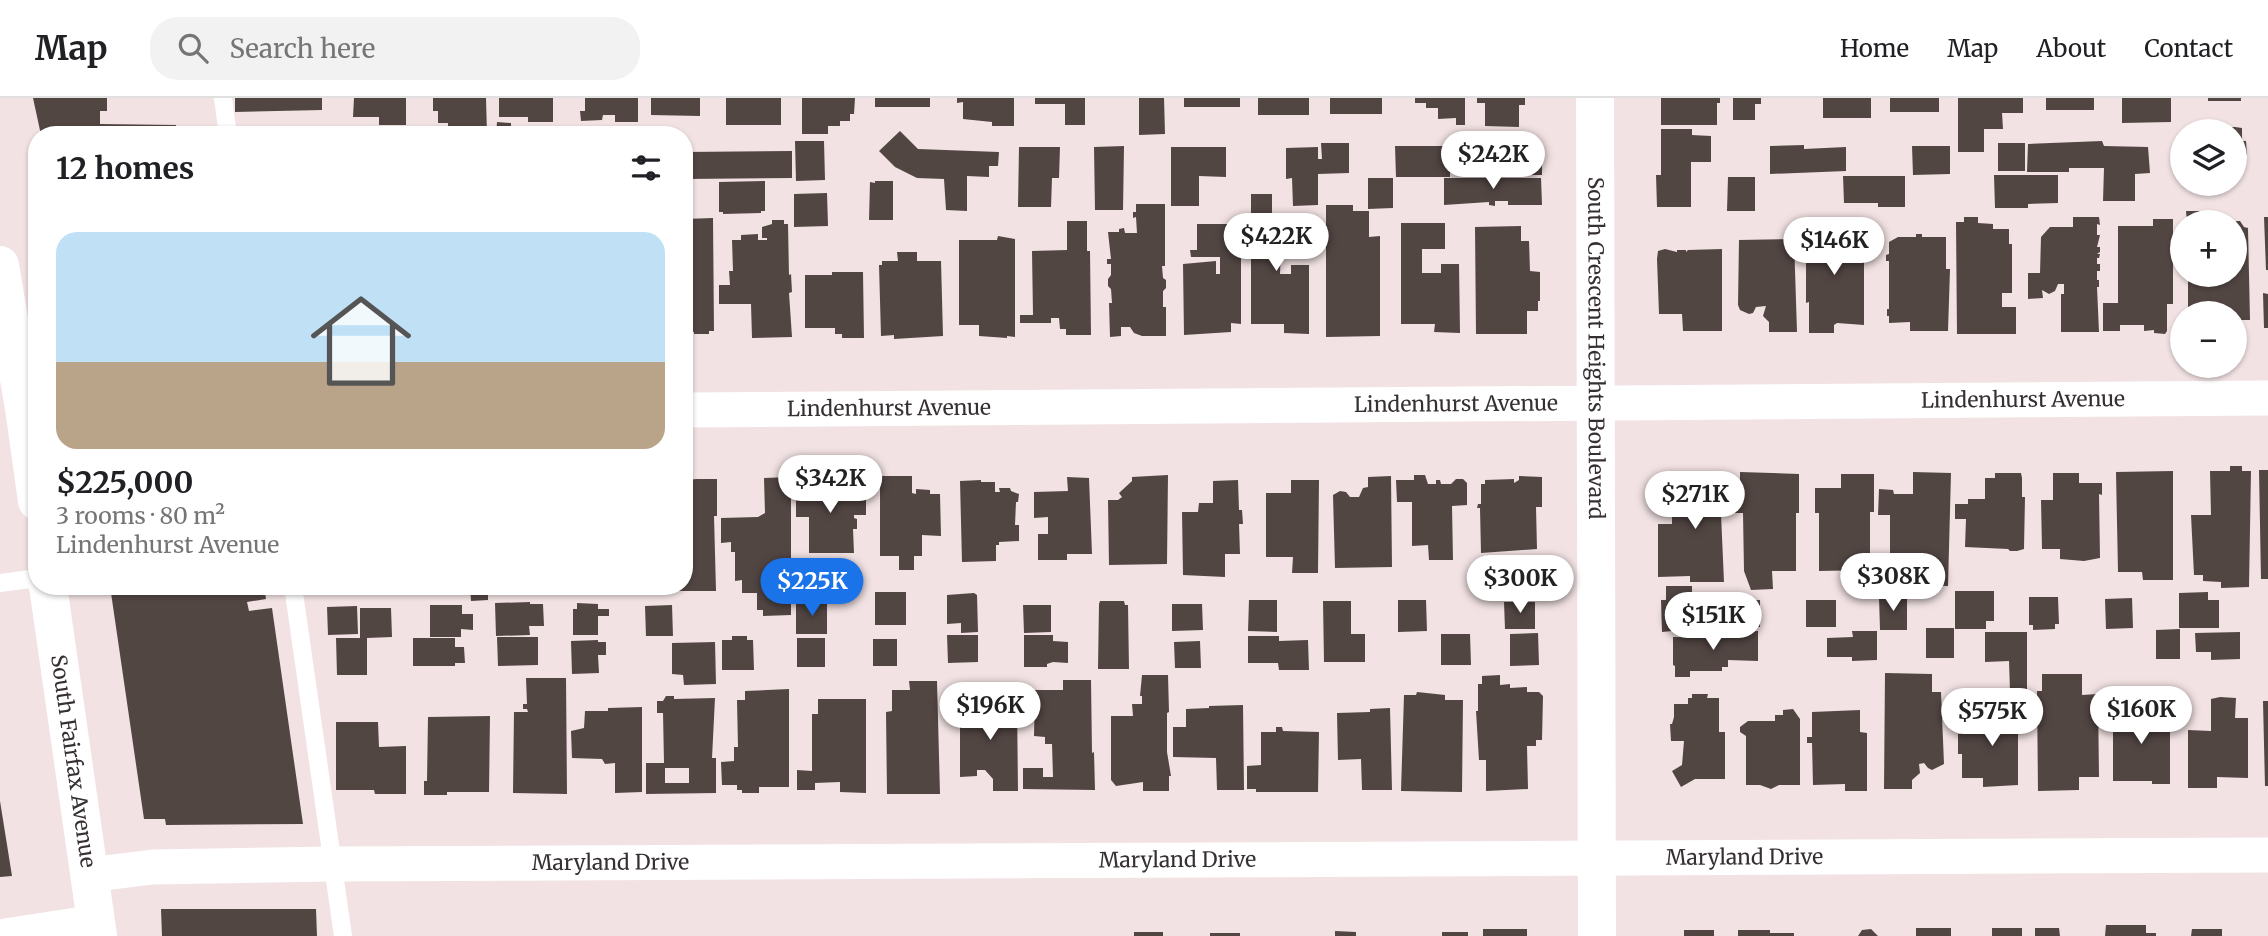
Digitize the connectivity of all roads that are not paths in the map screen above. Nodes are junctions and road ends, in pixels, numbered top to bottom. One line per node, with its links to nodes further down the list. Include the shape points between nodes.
1 (223, 98): 3 (lane)
2 (1595, 98): 7 (street, South Crescent Heights Boulevard)
3 (227, 126)
4 (0, 265): 5 (street, via 18,332)
5 (28, 396)
6 (2268, 398): 7 (street, Lindenhurst Avenue)
7 (1596, 401): 8 (street, Lindenhurst Avenue); 14 (street, South Crescent Heights Boulevard)
8 (693, 410)
9 (28, 579): 10 (lane)
10 (0, 583)
11 (49, 595): 16 (street, South Fairfax Avenue)
12 (294, 595): 15 (lane)
13 (2268, 855): 14 (street, Maryland Drive)
14 (1596, 859): 15 (street, Maryland Drive); 20 (street, South Crescent Heights Boulevard)
15 (334, 863): 16 (street, Maryland Drive, via 153,867); 19 (lane)
16 (88, 875): 17 (street, South Fairfax Avenue)
17 (97, 929): 18 (street)
18 (5, 936)
19 (343, 936)
20 (1597, 936)

